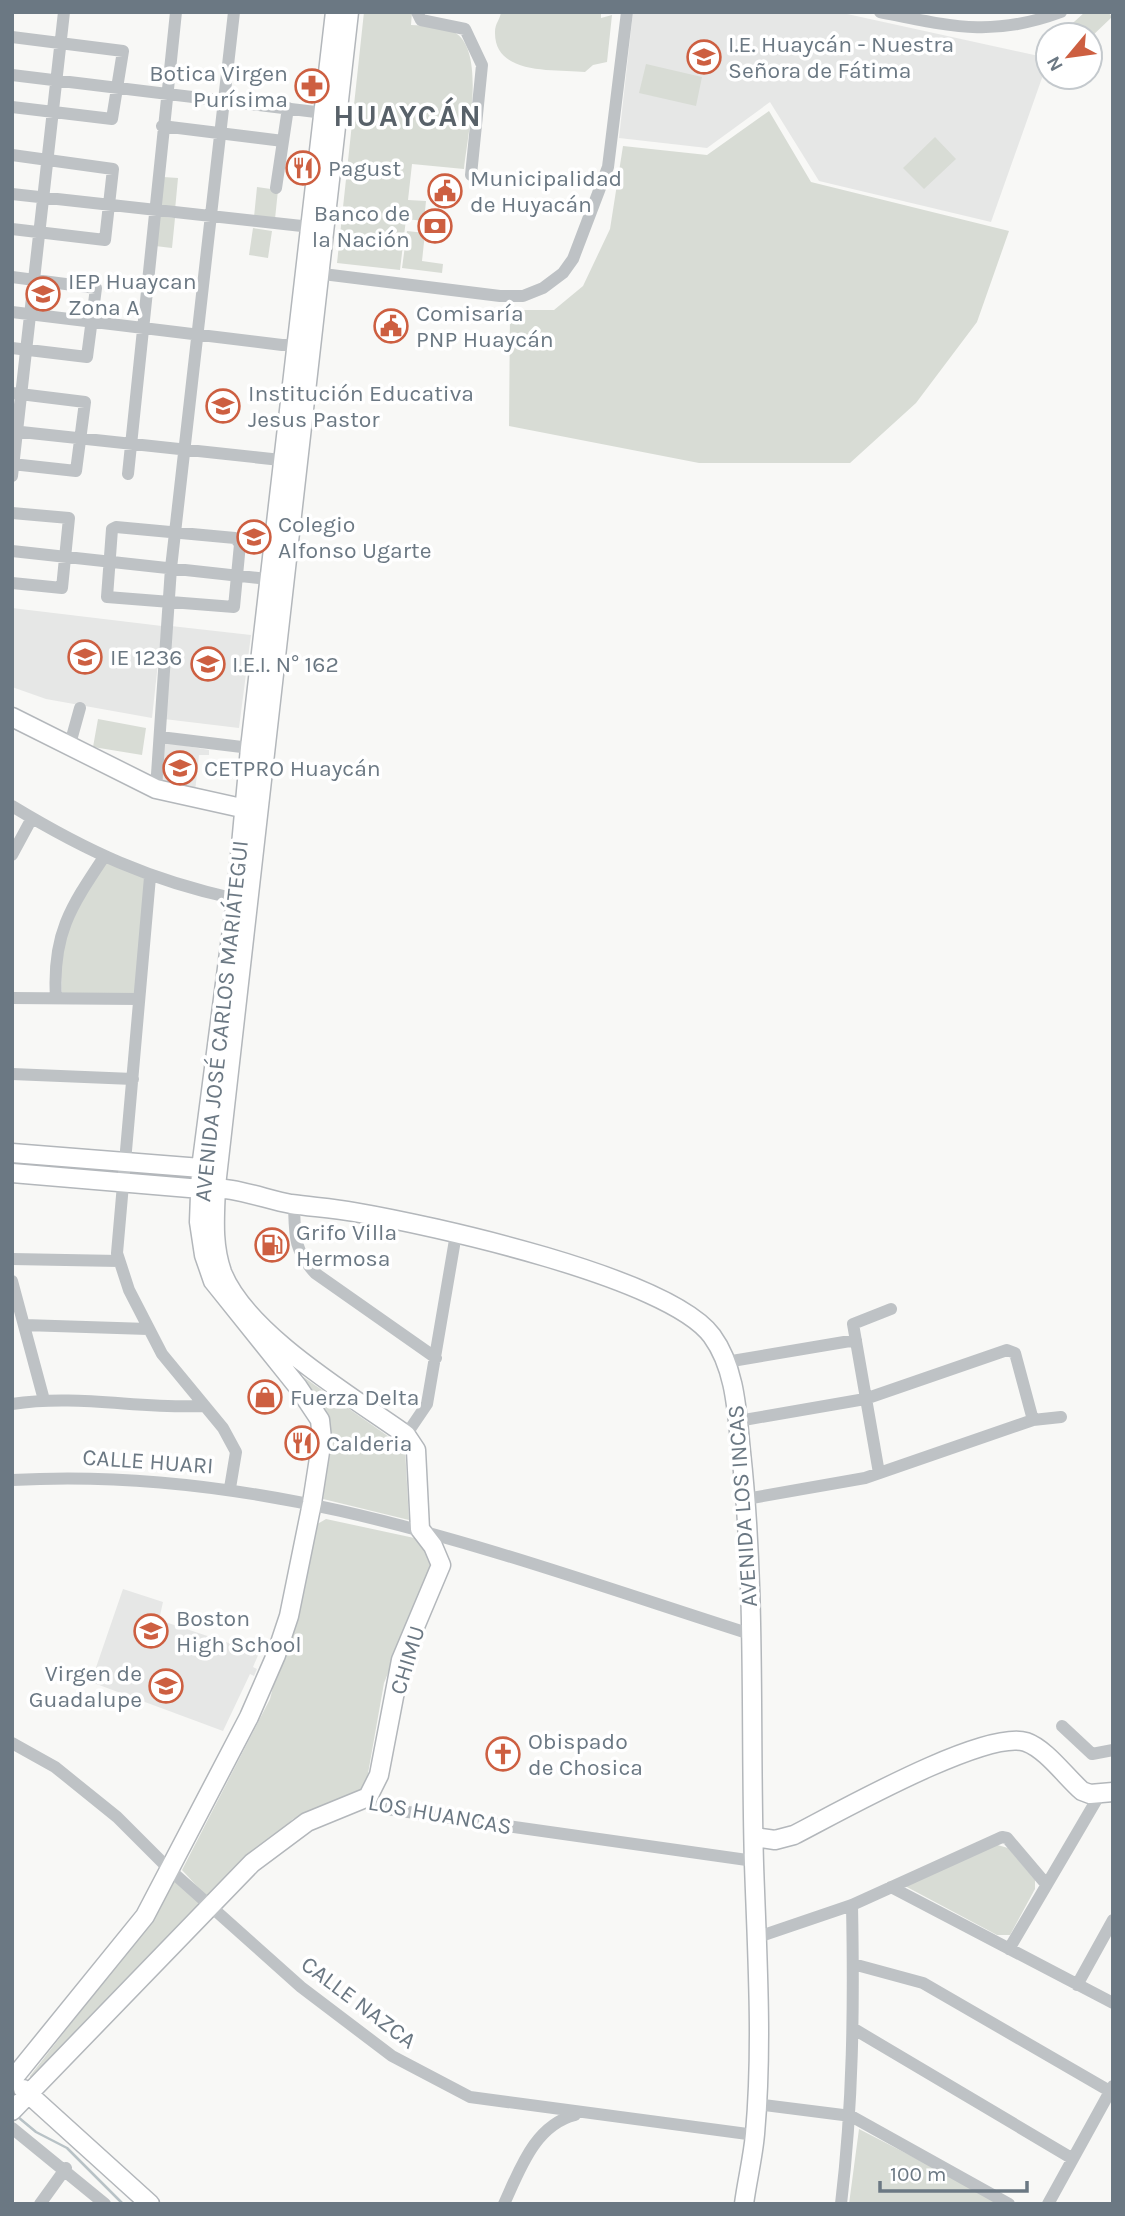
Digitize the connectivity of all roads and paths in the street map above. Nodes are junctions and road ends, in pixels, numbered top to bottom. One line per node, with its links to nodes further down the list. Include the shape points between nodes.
1 (64, 12): 13 (street)
2 (176, 12): 17 (street)
3 (234, 12): 18 (street)
4 (335, 12): 22 (main road, AVENIDA JOSÉ CARLOS MARIÁTEGUI)
5 (349, 12): 38 (main road, AVENIDA JOSÉ CARLOS MARIÁTEGUI)
6 (417, 12): 28 (street, via 421,20 465,29 482,65)
7 (626, 12): 38 (street, via 608,167 573,259 552,283 523,296 500,296)
8 (880, 12): 10 (street)
9 (1061, 12): 11 (street, via 999,29)
10 (899, 14): 11 (street)
11 (951, 18)
12 (12, 37): 13 (street)
13 (61, 43): 15 (street); 16 (street, via 123,51)
14 (12, 75): 15 (street)
15 (57, 80): 16 (street); 21 (street)
16 (119, 88): 17 (street); 21 (street, via 112,120)
17 (166, 93): 18 (street); 23 (street)
18 (223, 100): 20 (street); 24 (street)
19 (12, 107): 21 (street)
20 (288, 108): 22 (street); 25 (street)
21 (54, 113): 27 (street)
22 (324, 113): 35 (main road, AVENIDA JOSÉ CARLOS MARIÁTEGUI)
23 (162, 126): 24 (street); 33 (street)
24 (219, 133): 25 (street); 34 (street)
25 (283, 141): 29 (street)
26 (12, 155): 27 (street)
27 (48, 160): 31 (street); 32 (street, via 113,169)
28 (471, 175)
29 (276, 188)
30 (12, 194): 31 (street)
31 (43, 198): 32 (street); 37 (street)
32 (108, 205): 33 (street); 37 (street, via 105,240)
33 (154, 209): 34 (street); 44 (street)
34 (210, 215): 35 (street); 45 (street)
35 (311, 227): 38 (main road, AVENIDA JOSÉ CARLOS MARIÁTEGUI)
36 (12, 229): 37 (street)
37 (39, 233): 40 (street)
38 (313, 272): 46 (main road, AVENIDA JOSÉ CARLOS MARIÁTEGUI)
39 (12, 277): 40 (street)
40 (34, 280): 42 (street); 43 (street, via 96,288)
41 (12, 312): 42 (street)
42 (30, 314): 43 (street); 48 (street)
43 (92, 321): 44 (street); 48 (street, via 87,357)
44 (142, 327): 45 (street); 52 (street)
45 (197, 333): 46 (street); 53 (street)
46 (305, 345): 54 (main road, AVENIDA JOSÉ CARLOS MARIÁTEGUI)
47 (12, 348): 48 (street)
48 (27, 350): 49 (street)
49 (17, 394): 50 (street); 51 (street, via 85,402)
50 (15, 431): 51 (street); 55 (street)
51 (81, 439): 52 (street); 55 (street, via 76,471)
52 (131, 444): 53 (street); 56 (street)
53 (184, 450): 54 (street); 58 (street)
54 (292, 461): 64 (main road, AVENIDA JOSÉ CARLOS MARIÁTEGUI)
55 (13, 468)
56 (128, 474)
57 (12, 513): 60 (street, via 69,518)
58 (175, 531): 61 (street, via 114,527); 62 (street); 63 (street, via 235,538 240,544)
59 (12, 551): 60 (street)
60 (65, 556): 61 (street); 65 (street, via 62,588)
61 (108, 561): 62 (street); 66 (street, via 107,597)
62 (171, 568): 63 (street); 66 (street)
63 (237, 575): 64 (street); 66 (street, via 232,609)
64 (278, 580): 71 (main road, AVENIDA JOSÉ CARLOS MARIÁTEGUI); 74 (main road, AVENIDA JOSÉ CARLOS MARIÁTEGUI)
65 (12, 583)
66 (168, 601): 69 (street)
67 (80, 708): 70 (street)
68 (12, 717): 70 (main road)
69 (160, 737): 71 (street); 72 (street)
70 (70, 744): 72 (main road)
71 (250, 748): 74 (main road, AVENIDA JOSÉ CARLOS MARIÁTEGUI)
72 (156, 789): 74 (main road)
73 (12, 806): 75 (street)
74 (251, 810): 79 (main road, AVENIDA JOSÉ CARLOS MARIÁTEGUI); 90 (main road, AVENIDA JOSÉ CARLOS MARIÁTEGUI)
75 (32, 818): 76 (street); 77 (street)
76 (12, 855)
77 (104, 857): 78 (street); 81 (street, via 65,923 57,946)
78 (150, 877): 79 (street); 82 (street)
79 (236, 899): 87 (main road, AVENIDA JOSÉ CARLOS MARIÁTEGUI)
80 (12, 998): 81 (street)
81 (56, 998): 82 (street)
82 (139, 999): 84 (street)
83 (12, 1074): 84 (street)
84 (133, 1079): 86 (street)
85 (12, 1153): 86 (main road)
86 (126, 1160): 87 (main road); 89 (street)
87 (201, 1168): 90 (main road, AVENIDA JOSÉ CARLOS MARIÁTEGUI)
88 (12, 1173): 89 (main road, AVENIDA LOS INCAS)
89 (124, 1182): 90 (main road, AVENIDA LOS INCAS); 94 (street)
90 (208, 1188): 91 (main road, AVENIDA LOS INCAS); 109 (main road, AVENIDA JOSÉ CARLOS MARIÁTEGUI, via 223,1274 244,1305 269,1333); 114 (main road, AVENIDA JOSÉ CARLOS MARIÁTEGUI, via 199,1222 213,1281 320,1420 322,1439)
91 (294, 1204): 92 (main road, AVENIDA LOS INCAS); 100 (street, via 296,1244 303,1259)
92 (456, 1234): 100 (street); 101 (main road, AVENIDA LOS INCAS, via 551,1259 668,1301 694,1317 712,1336)
93 (12, 1259): 94 (street)
94 (119, 1261): 98 (street)
95 (12, 1281): 97 (street)
96 (891, 1309): 99 (street, via 853,1324)
97 (24, 1325): 98 (street); 103 (street)
98 (148, 1329): 105 (street)
99 (856, 1340): 101 (street); 102 (street)
100 (436, 1358): 109 (street, via 427,1404)
101 (726, 1362): 108 (main road, AVENIDA LOS INCAS)
102 (865, 1399): 107 (street, via 1007,1350 1015,1353); 108 (street); 110 (street)
103 (44, 1400): 104 (street); 105 (street, via 161,1408)
104 (12, 1404)
105 (204, 1406): 112 (street, via 236,1452)
106 (1061, 1417): 107 (street)
107 (1033, 1420): 110 (street)
108 (738, 1421): 113 (main road, AVENIDA LOS INCAS)
109 (406, 1435): 115 (main road, via 416,1450)
110 (878, 1473): 113 (street)
111 (12, 1480): 112 (street, CALLE HUARI, via 79,1476)
112 (230, 1488): 114 (street, CALLE HUARI)
113 (746, 1499): 116 (main road, AVENIDA LOS INCAS)
114 (312, 1503): 115 (street, CALLE HUARI); 124 (main road, AVENIDA JOSÉ CARLOS MARIÁTEGUI, via 289,1616 276,1655 233,1751)
115 (420, 1529): 116 (street, CALLE HUARI); 121 (main road, CHIMU, via 441,1565 401,1660 379,1775)
116 (750, 1634): 122 (main road, AVENIDA LOS INCAS)
117 (1062, 1726): 119 (street, via 1092,1754)
118 (12, 1743): 124 (street, CALLE NAZCA, via 55,1767 117,1817)
119 (1113, 1750)
120 (1107, 1793): 122 (main road, via 1082,1791 1035,1746 995,1742 945,1760 794,1835 775,1840); 125 (street)
121 (368, 1797): 123 (street, LOS HUANCAS, via 387,1809); 127 (main road, LOS HUANCAS, via 339,1807 278,1842)
122 (755, 1837): 123 (main road, AVENIDA LOS INCAS)
123 (754, 1861): 130 (main road, AVENIDA LOS INCAS)
124 (170, 1870): 127 (street, CALLE NAZCA); 136 (main road, AVENIDA JOSÉ CARLOS MARIÁTEGUI, via 145,1916)
125 (1046, 1884): 126 (street, via 1002,1837); 131 (street)
126 (891, 1887): 128 (street); 131 (street)
127 (212, 1905): 138 (main road, LOS HUANCAS); 141 (street, CALLE NAZCA, via 301,1987 392,2056 431,2079 470,2097)
128 (852, 1905): 130 (street); 132 (street)
129 (1113, 1920): 133 (street)
130 (758, 1937): 139 (main road, AVENIDA LOS INCAS)
131 (1009, 1949): 133 (street)
132 (853, 1964): 135 (street); 137 (street, via 923,1983)
133 (1077, 1985): 134 (street)
134 (1113, 2003)
135 (854, 2029): 142 (street); 145 (street)
136 (12, 2081): 138 (main road)
137 (1112, 2090): 145 (street)
138 (31, 2095): 140 (main road); 149 (main road)
139 (756, 2104): 142 (street); 144 (main road, AVENIDA LOS INCAS)
140 (12, 2112)
141 (584, 2113): 144 (street, CALLE NAZCA); 150 (street, via 558,2119 540,2135)
142 (851, 2116): 152 (street); 153 (street)
143 (12, 2128): 146 (street)
144 (755, 2135): 151 (main road, AVENIDA LOS INCAS)
145 (1073, 2159): 154 (street)
146 (66, 2168): 147 (street); 148 (street)
147 (40, 2204)
148 (106, 2204)
149 (150, 2204)
150 (504, 2204)
151 (744, 2204)
152 (841, 2204)
153 (1009, 2204)
154 (1048, 2204)

